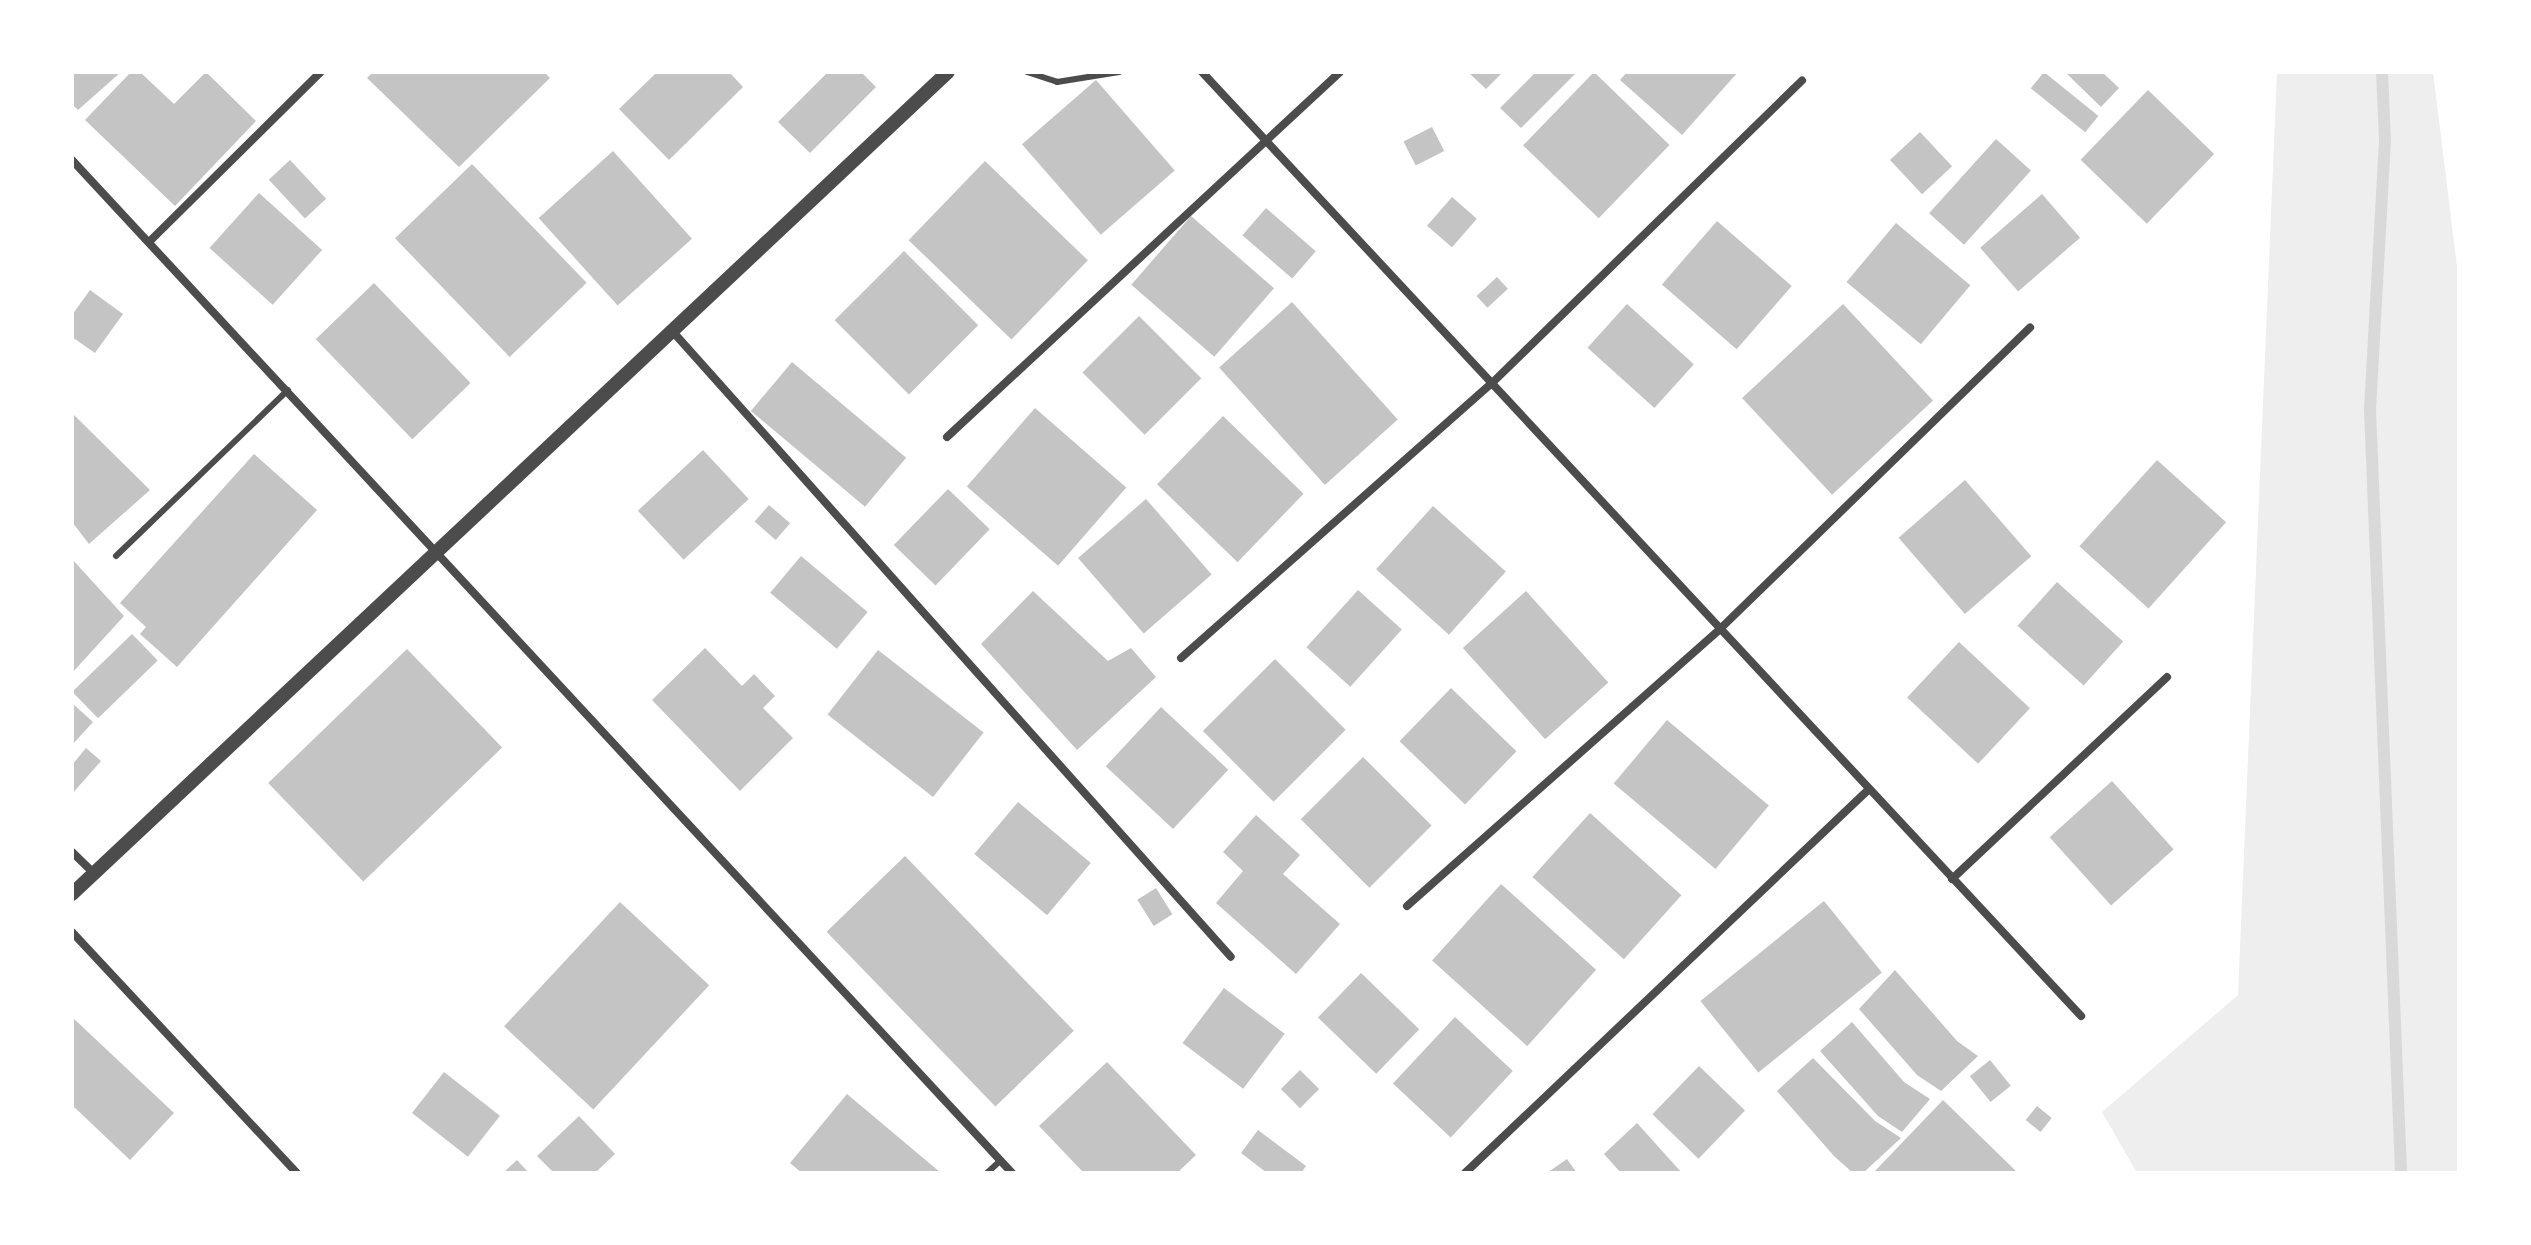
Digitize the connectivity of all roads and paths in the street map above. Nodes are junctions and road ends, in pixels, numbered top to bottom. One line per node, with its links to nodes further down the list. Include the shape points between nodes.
1 (321, 72): 10 (street)
2 (948, 72): 12 (street)
3 (1027, 72): 4 (lane, via 1057,82)
4 (1119, 72)
5 (1202, 72): 8 (street)
6 (1340, 72): 8 (street)
7 (1802, 80): 13 (street)
8 (1264, 143): 13 (street); 15 (street)
9 (72, 160): 10 (street)
10 (150, 241): 14 (street)
11 (2030, 328): 18 (street)
12 (674, 333): 16 (street); 28 (street)
13 (1490, 385): 18 (street); 19 (street)
14 (288, 390): 16 (street); 17 (lane)
15 (947, 437)
16 (439, 553): 23 (street); 30 (street)
17 (116, 556)
18 (1719, 630): 21 (street); 26 (street)
19 (1181, 658)
20 (2167, 677): 24 (street)
21 (1868, 790): 24 (street); 34 (street)
22 (72, 852): 23 (street)
23 (94, 873): 25 (street)
24 (1952, 879): 29 (street)
25 (72, 894)
26 (1407, 906)
27 (72, 932): 31 (street)
28 (1231, 957)
29 (2081, 1016)
30 (1000, 1161): 32 (lane); 33 (street)
31 (297, 1173)
32 (987, 1173)
33 (1012, 1173)
34 (1465, 1173)

